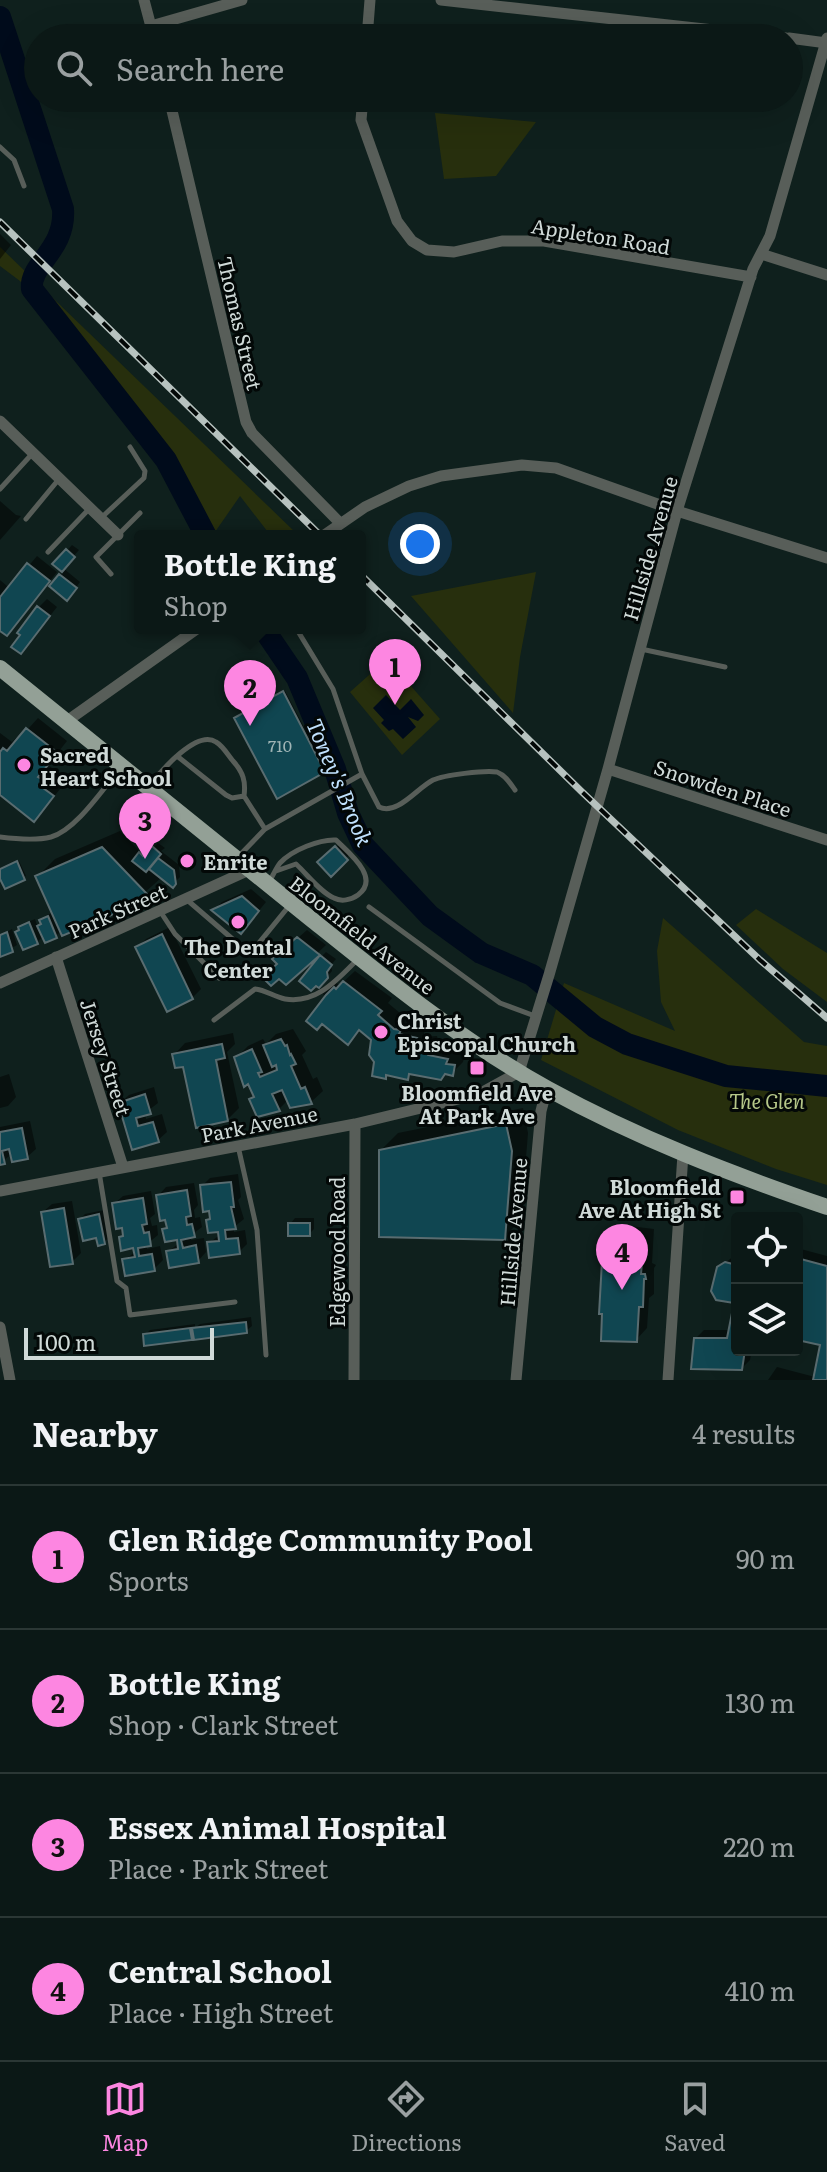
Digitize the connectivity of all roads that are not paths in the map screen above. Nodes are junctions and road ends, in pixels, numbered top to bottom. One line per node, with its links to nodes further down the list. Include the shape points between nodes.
1 (144, 0): 5 (street)
2 (242, 0): 6 (street)
3 (370, 0): 7 (street)
4 (445, 0): 8 (street)
5 (151, 24)
6 (175, 24)
7 (368, 24)
8 (662, 24)
9 (803, 39): 10 (street)
10 (827, 41): 15 (street, Hillside Avenue)
11 (172, 112): 28 (street, Thomas Street, via 246,422)
12 (362, 112): 17 (street, Appleton Road, via 397,221 427,250 454,252 502,241 544,241)
13 (0, 147): 14 (lane, via 14,160)
14 (24, 186)
15 (761, 254): 16 (street); 17 (street, Hillside Avenue)
16 (827, 275)
17 (751, 277): 24 (street, Hillside Avenue)
18 (0, 421): 20 (street)
19 (130, 447): 26 (lane, via 144,478)
20 (33, 453): 21 (street); 22 (lane)
21 (59, 479): 23 (street); 27 (lane)
22 (0, 489)
23 (90, 508): 26 (street); 31 (lane)
24 (677, 511): 28 (street, via 556,468 522,465 425,480); 32 (street); 36 (street, Hillside Avenue)
25 (140, 513): 30 (lane)
26 (100, 518): 30 (street)
27 (26, 519)
28 (340, 523): 29 (street)
29 (331, 530)
30 (118, 535): 33 (lane, via 96,557)
31 (48, 552)
32 (827, 558)
33 (111, 574)
34 (190, 634): 39 (street)
35 (300, 634): 43 (lane, via 333,689)
36 (640, 648): 37 (lane); 42 (street, Hillside Avenue)
37 (725, 667)
38 (0, 668): 39 (main road, Bloomfield Avenue)
39 (67, 721): 41 (main road, Bloomfield Avenue)
40 (177, 756): 44 (lane); 46 (lane, via 226,795); 46 (lane, via 204,740 216,742 238,766)
41 (122, 766): 44 (main road, Bloomfield Avenue); 48 (lane, via 73,824 52,837)
42 (608, 769): 49 (street, Snowden Place); 60 (street, Hillside Avenue)
43 (362, 774): 45 (lane, via 375,803 384,809 444,776 494,772); 47 (lane)
44 (148, 788): 50 (main road, Bloomfield Avenue)
45 (515, 790)
46 (244, 796): 47 (lane)
47 (265, 829): 50 (lane)
48 (0, 837)
49 (827, 840)
50 (243, 864): 51 (main road, Bloomfield Avenue); 52 (street, Park Street)
51 (272, 878): 51 (lane, via 296,864 342,900 358,895 367,880 336,840 321,841 283,860); 53 (main road, Bloomfield Avenue)
52 (185, 899): 53 (lane, via 250,954); 55 (street, Park Street)
53 (291, 903): 57 (main road, Bloomfield Avenue)
54 (369, 907): 60 (lane, via 500,1003)
55 (159, 910): 56 (street, Park Street); 58 (lane)
56 (56, 957): 59 (street, Park Street); 67 (street, Jersey Street)
57 (359, 957): 61 (lane, via 330,987 301,1001 255,989); 62 (main road, Bloomfield Avenue)
58 (219, 978)
59 (0, 983)
60 (536, 1017): 62 (street, Hillside Avenue)
61 (214, 1020)
62 (519, 1072): 63 (main road, Bloomfield Avenue); 64 (street, Park Avenue, via 479,1094)
63 (547, 1088): 66 (main road, Bloomfield Avenue); 76 (street, Hillside Avenue)
64 (355, 1124): 65 (street, Park Avenue); 75 (street, Edgewood Road)
65 (238, 1146): 67 (street, Park Avenue); 73 (lane, via 257,1230)
66 (683, 1154): 70 (main road, Bloomfield Avenue); 77 (street)
67 (123, 1167): 68 (street, Park Avenue)
68 (99, 1172): 69 (street, Park Avenue); 71 (lane, via 117,1281 126,1288 130,1315)
69 (0, 1191)
70 (827, 1207)
71 (235, 1302)
72 (0, 1327): 74 (street)
73 (266, 1355)
74 (10, 1380)
75 (354, 1380)
76 (516, 1380)
77 (668, 1380)

